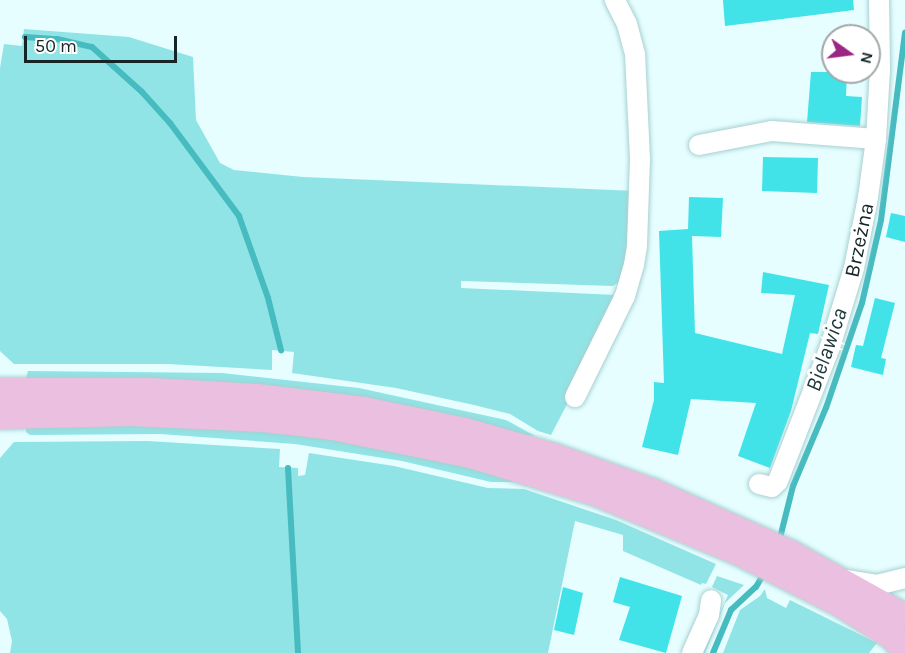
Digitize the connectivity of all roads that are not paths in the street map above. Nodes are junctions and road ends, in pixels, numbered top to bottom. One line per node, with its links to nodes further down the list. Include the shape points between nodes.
1 (615, 0): 6 (street, via 635,54 640,180 636,252 621,305)
2 (879, 0): 3 (street, Brzeżna)
3 (876, 139): 4 (street, via 772,131); 8 (street, Brzeżna, via 854,268 830,347 778,481 772,488)
4 (699, 145)
5 (0, 391): 9 (main road, via 226,395 398,416 493,438 654,492)
6 (575, 397)
7 (0, 416): 9 (main road, via 216,415 333,427 492,460 596,493 678,525)
8 (759, 484)
9 (754, 547): 10 (main road)
10 (787, 564): 11 (main road); 15 (main road, via 893,638)
11 (836, 576): 12 (street, via 877,585); 14 (main road)
12 (905, 578)
13 (711, 600): 16 (street, via 709,615)
14 (905, 617)
15 (905, 652)
16 (692, 653)

